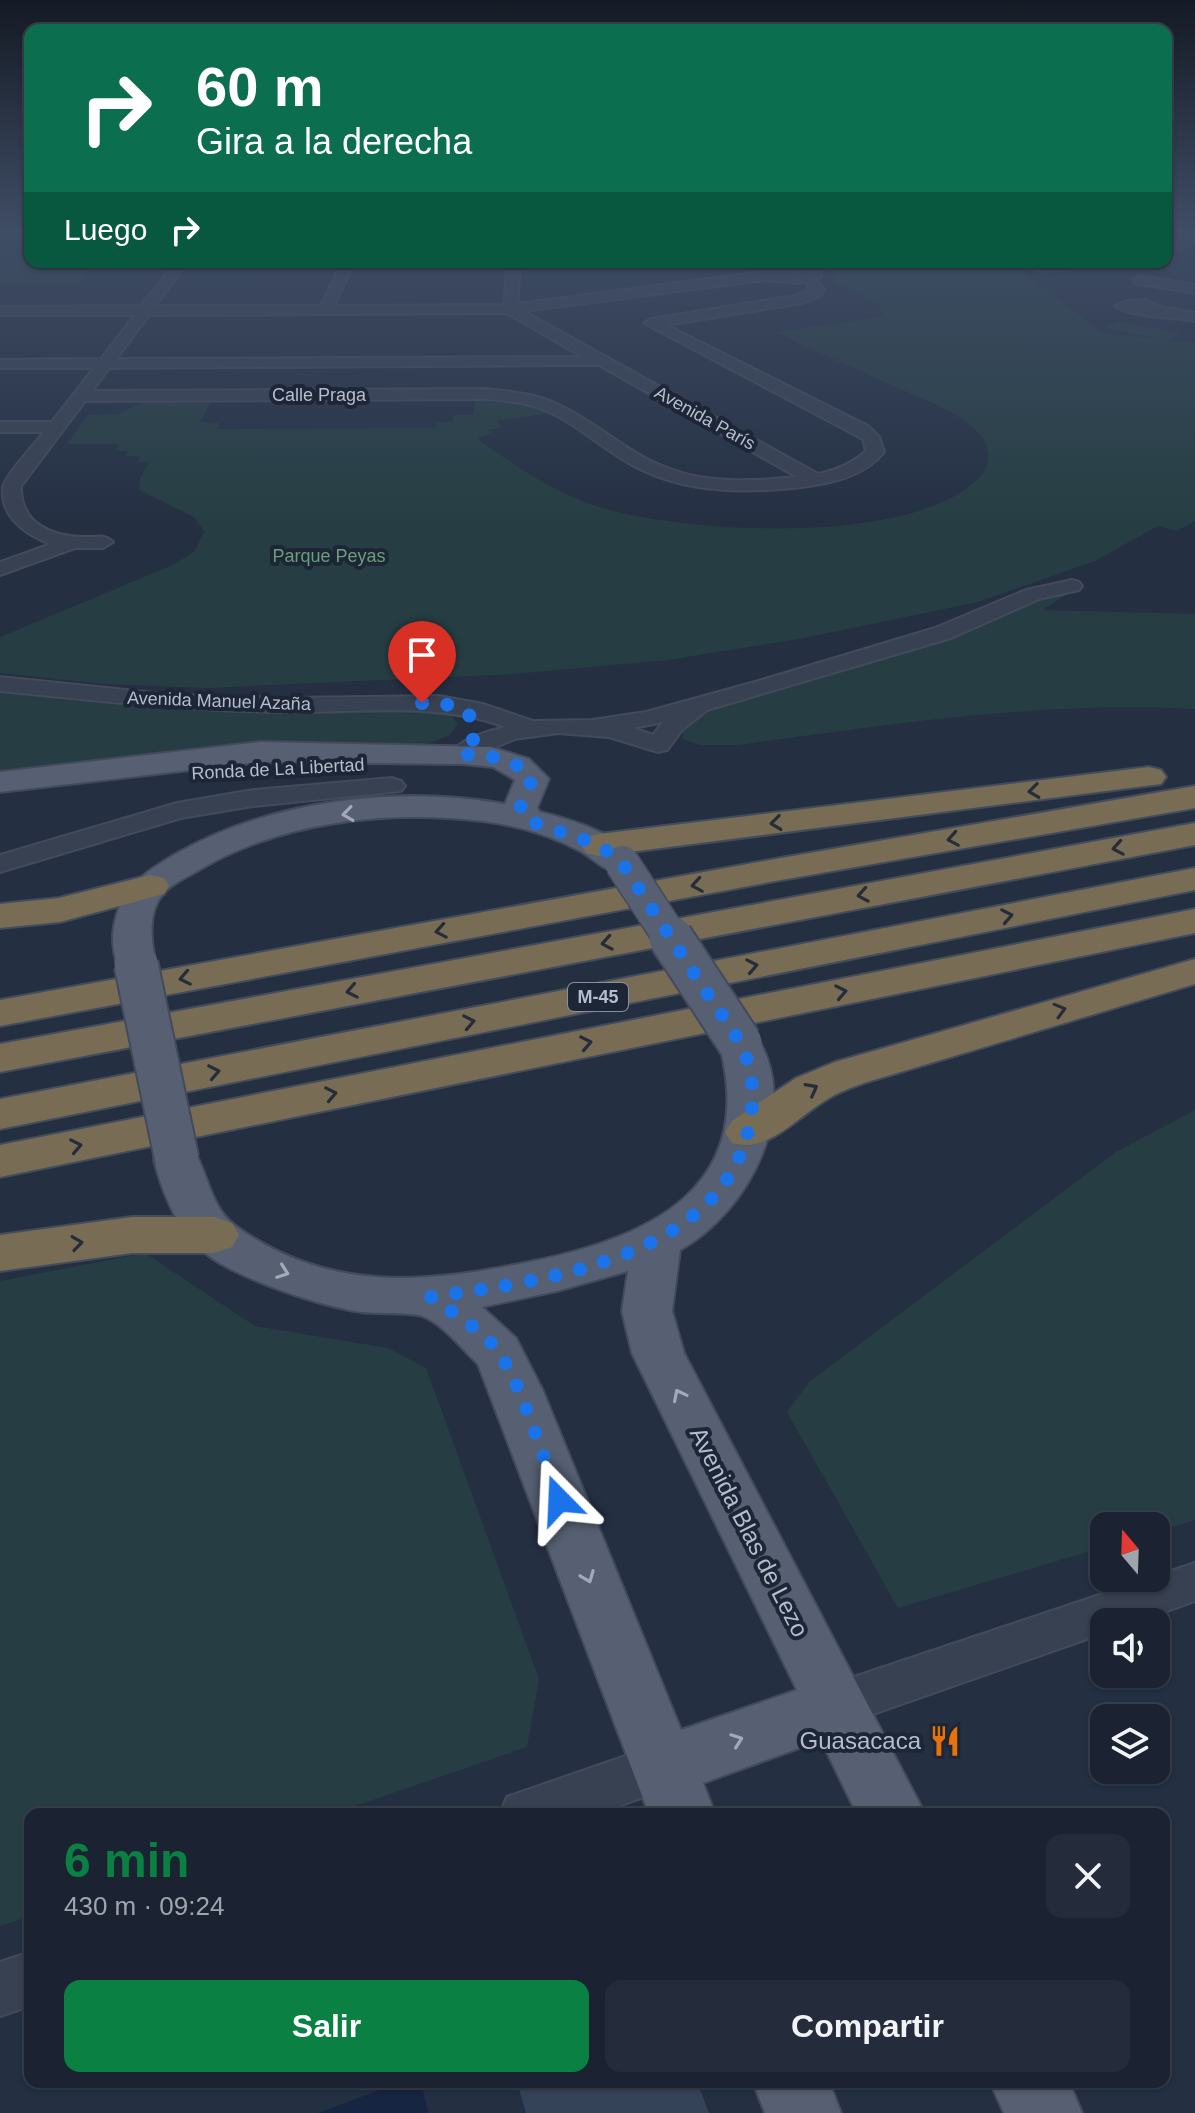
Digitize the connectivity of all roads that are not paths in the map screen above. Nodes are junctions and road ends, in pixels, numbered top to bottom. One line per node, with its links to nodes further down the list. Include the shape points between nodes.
1 (132, 327): 5 (street)
2 (541, 327): 4 (street, Avenida París)
3 (658, 327): 10 (street, Calle Praga, via 871,437 875,452 868,459)
4 (602, 361): 5 (street); 10 (street, Avenida París)
5 (105, 363): 6 (street); 7 (street)
6 (0, 364)
7 (81, 396): 9 (street); 10 (street, Calle Praga, via 488,394 555,409 631,458 668,474 746,485)
8 (0, 427): 9 (street)
9 (57, 427): 11 (street)
10 (816, 480)
11 (5, 497): 13 (street, via 37,531)
12 (103, 542): 13 (street)
13 (68, 544): 14 (street)
14 (0, 569)
15 (1072, 586): 17 (street, via 1033,594 943,633)
16 (0, 684): 18 (street, Avenida Manuel Azaña, via 175,702)
17 (763, 687): 19 (street, via 648,719); 19 (street, Ronda de La Libertad, via 685,714 658,745)
18 (439, 703): 20 (street, Avenida Manuel Azaña); 21 (street, Avenida Manuel Azaña, via 464,710 474,719 476,728)
19 (593, 727): 20 (street, Ronda de La Libertad)
20 (531, 728): 21 (street, Ronda de La Libertad)
21 (466, 751): 23 (main road, Ronda de La Libertad, via 260,752); 28 (main road, Ronda de La Libertad, via 526,770 532,779 520,808)
22 (1195, 771): 30 (highway, one-way to 30)
23 (0, 782)
24 (392, 786): 31 (street, via 253,798 177,811)
25 (1195, 797): 37 (highway, one-way to 37)
26 (0, 798): 27 (main road, Ronda de La Libertad, via 266,766 465,766 504,772 511,781 506,791)
27 (482, 811): 28 (main road); 33 (main road, one-way to 33, via 397,808 297,821 229,840)
28 (529, 821): 30 (main road)
29 (1195, 834): 38 (highway, one-way to 38)
30 (610, 854): 40 (main road, bridge, via 740,1043 753,1098)
31 (0, 864)
32 (1195, 879): 39 (highway, M-45, one-way to 32)
33 (150, 886): 34 (highway, via 60,910); 42 (main road, bridge, via 137,907 132,930 136,964 183,1188)
34 (0, 916)
35 (1195, 921): 41 (highway, one-way to 35)
36 (1195, 971): 40 (highway, one-way to 36, via 812,1088 851,1072)
37 (0, 1013)
38 (0, 1058)
39 (0, 1114)
40 (748, 1132): 43 (main road, via 741,1156 714,1197 690,1221)
41 (0, 1161)
42 (214, 1235): 44 (highway, one-way to 42, via 132,1235); 45 (main road, one-way to 45, via 273,1269 330,1288 374,1296)
43 (657, 1239): 45 (main road, via 573,1270); 47 (main road, Avenida Blas de Lezo, one-way to 43, via 658,1353 647,1311)
44 (0, 1253)
45 (431, 1297): 48 (main road, one-way to 48, via 498,1352)
46 (1195, 1582): 47 (street)
47 (836, 1705): 48 (main road, one-way to 47); 50 (main road, Avenida Blas de Lezo)
48 (673, 1790): 49 (street)
49 (562, 1808)
50 (889, 1808)
51 (24, 1981): 52 (street)
52 (0, 1989)
53 (793, 2088): 55 (main road)
54 (1031, 2088): 56 (main road)
55 (803, 2113)
56 (1044, 2113)

